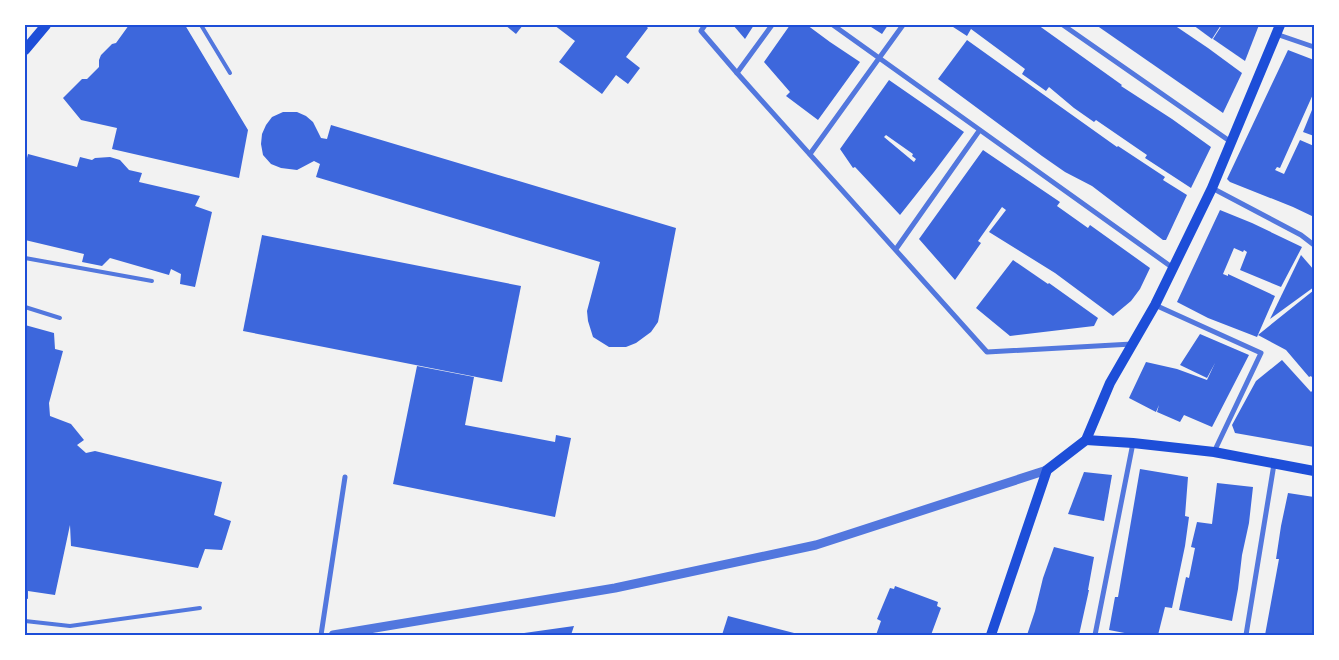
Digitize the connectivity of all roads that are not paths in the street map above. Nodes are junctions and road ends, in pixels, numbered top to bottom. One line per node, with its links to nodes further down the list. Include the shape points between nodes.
1 (46, 25): 10 (main road)
2 (201, 25): 12 (lane)
3 (705, 25): 13 (street, via 701,31)
4 (772, 25): 13 (street)
5 (833, 25): 11 (street)
6 (903, 25): 11 (street)
7 (1063, 25): 15 (street)
8 (1278, 30): 9 (street); 15 (main road)
9 (1314, 47)
10 (25, 50)
11 (880, 58): 14 (street); 16 (street)
12 (230, 72)
13 (737, 73): 16 (street)
14 (979, 131): 19 (street); 21 (street)
15 (1231, 142): 17 (main road)
16 (810, 154): 19 (street)
17 (1212, 188): 18 (street); 21 (main road)
18 (1314, 245)
19 (896, 249): 26 (street, via 987,352)
20 (25, 258): 22 (lane)
21 (1174, 268): 23 (main road)
22 (152, 281)
23 (1155, 305): 26 (main road); 29 (street, via 1261,353)
24 (25, 307): 25 (lane)
25 (60, 318)
26 (1132, 344): 27 (main road, via 1110,383)
27 (1086, 440): 28 (main road); 31 (main road)
28 (1133, 443): 29 (main road); 39 (street)
29 (1214, 452): 30 (main road)
30 (1274, 464): 32 (main road); 40 (street)
31 (1047, 470): 37 (street, via 816,545 615,588); 38 (main road)
32 (1314, 471)
33 (345, 477): 36 (street)
34 (200, 608): 35 (lane, via 70,626)
35 (25, 621)
36 (321, 635)
37 (333, 635)
38 (991, 635)
39 (1095, 635)
40 (1246, 635)

